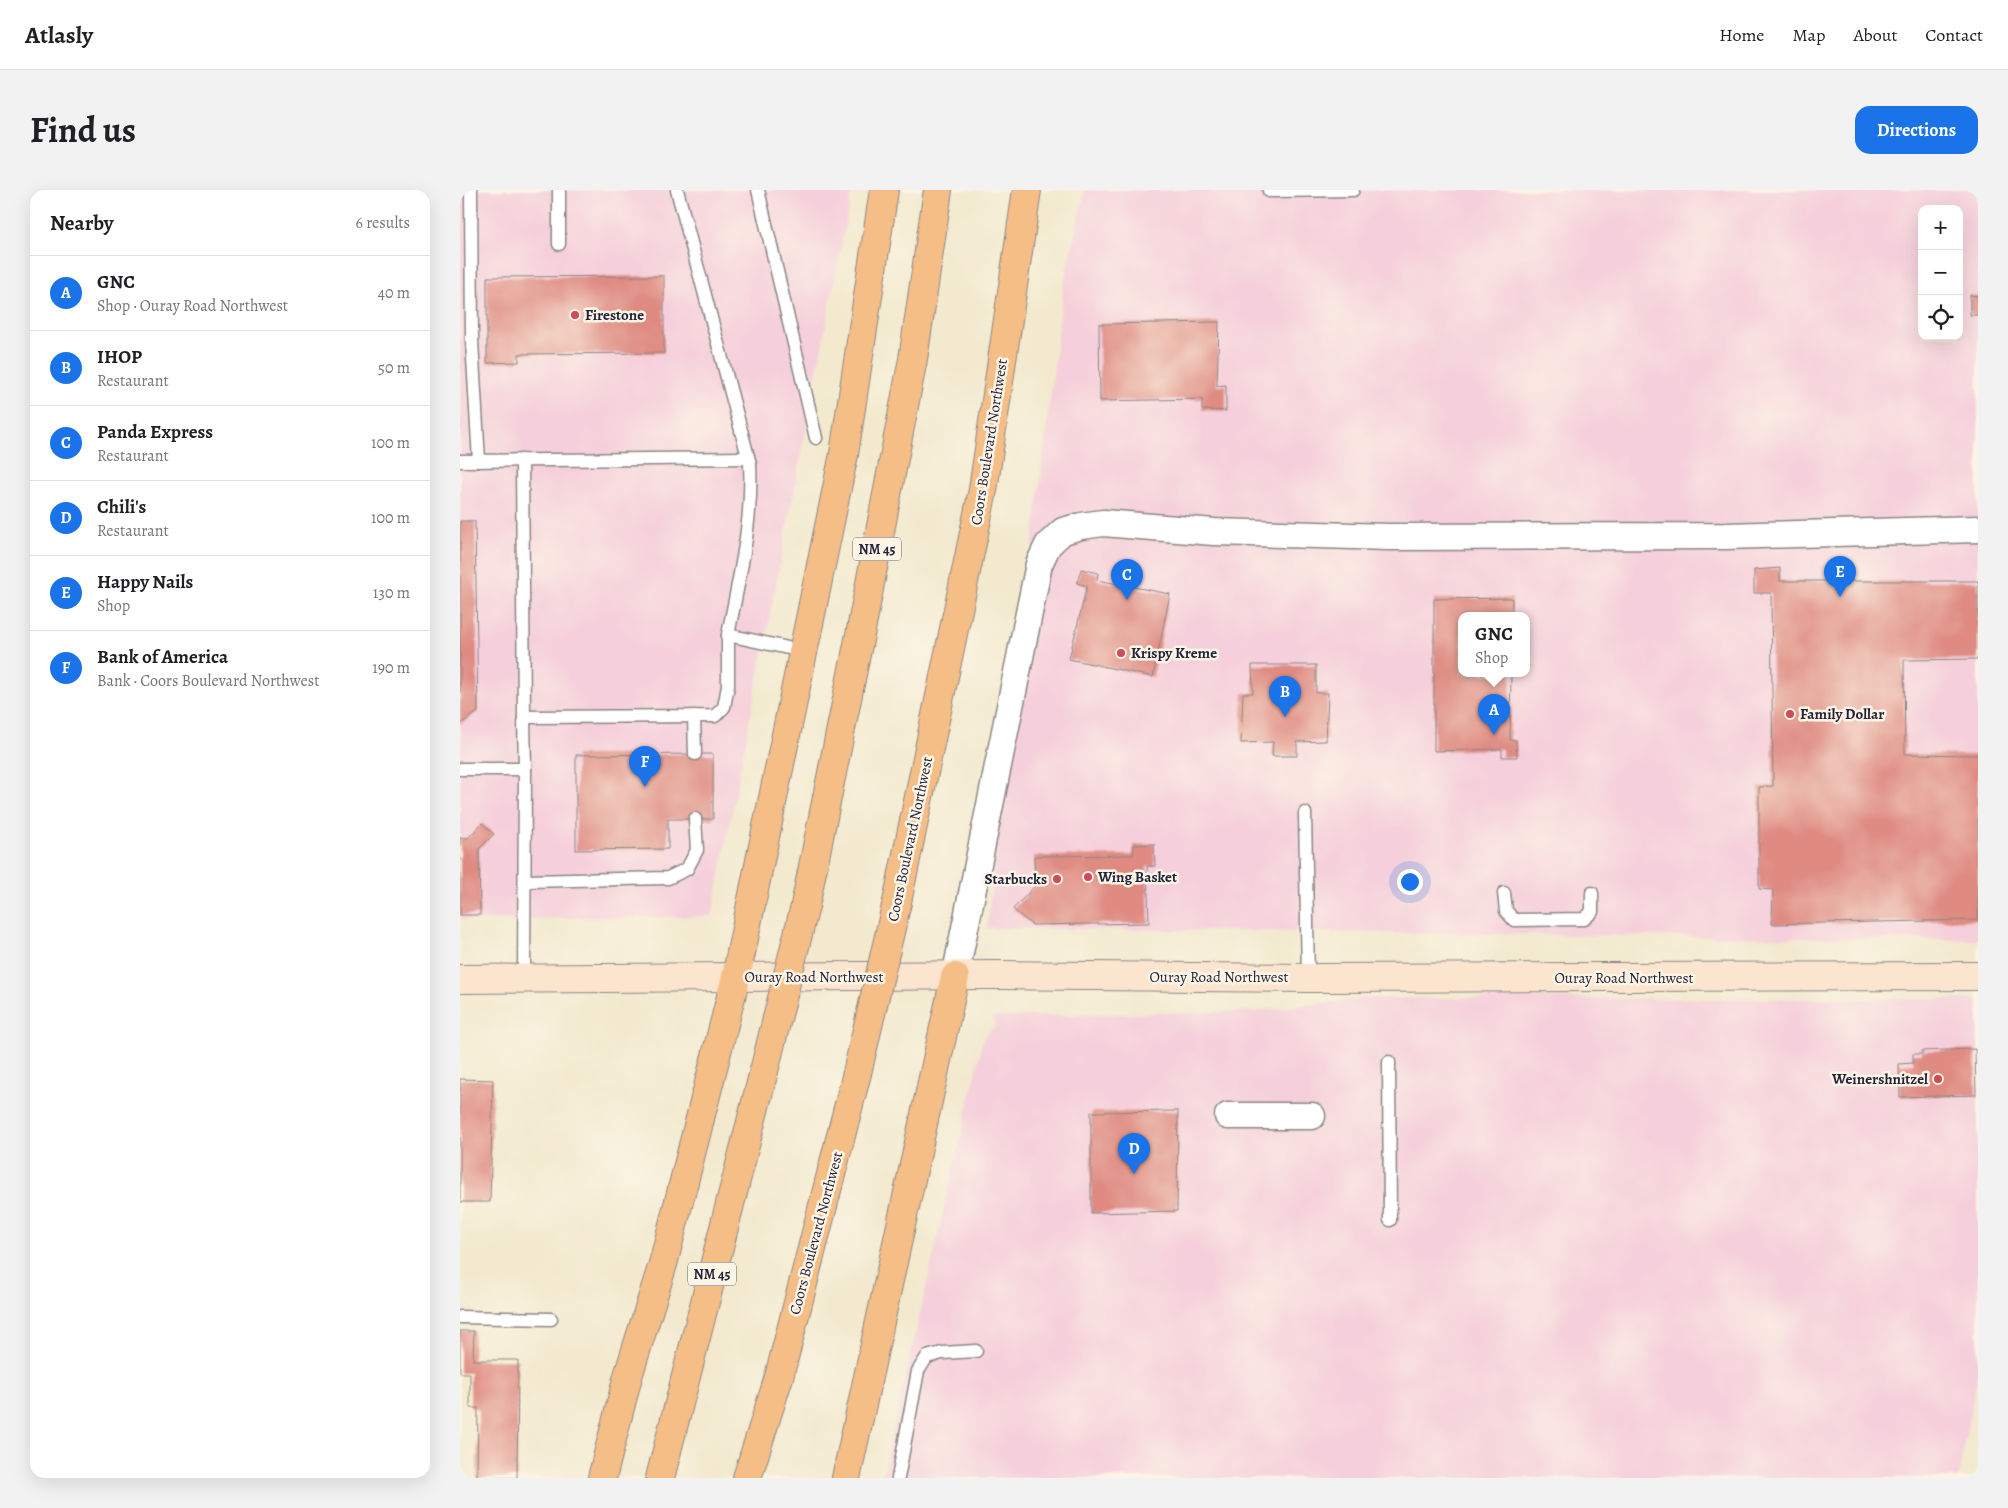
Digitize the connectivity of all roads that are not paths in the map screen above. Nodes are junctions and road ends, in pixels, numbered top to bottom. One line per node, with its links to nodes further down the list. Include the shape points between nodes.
1 (471, 190): 14 (lane, via 472,341)
2 (559, 190): 10 (lane)
3 (677, 190): 12 (lane)
4 (758, 190): 11 (lane)
5 (884, 190): 18 (main road, via 844,454)
6 (938, 190): 44 (main road, NM 45, bridge, via 913,359 805,906)
7 (1027, 190): 42 (main road, Coors Boulevard Northwest, bridge, via 983,490 897,902)
8 (1269, 190): 9 (lane)
9 (1353, 190)
10 (559, 244)
11 (816, 438)
12 (748, 458): 13 (lane); 17 (lane, via 752,492 749,522)
13 (522, 460): 14 (lane); 20 (lane)
14 (480, 461): 15 (lane)
15 (460, 462)
16 (1978, 529): 31 (street, via 1725,536 1398,537 1214,532 1103,523 1063,531 1048,545 1039,564)
17 (728, 635): 18 (lane); 19 (lane, via 728,686 724,708 715,716)
18 (802, 651): 30 (main road)
19 (694, 716): 20 (lane); 21 (lane)
20 (524, 717): 23 (lane)
21 (695, 754)
22 (460, 769): 23 (lane)
23 (525, 769): 26 (lane)
24 (1305, 813): 33 (lane)
25 (695, 820): 26 (lane, via 697,850 687,869 668,878)
26 (525, 881): 32 (lane)
27 (1504, 892): 28 (lane, via 1506,911 1514,920 1584,919 1592,912)
28 (1592, 893)
29 (1978, 976): 33 (street, Ouray Road Northwest)
30 (736, 977): 31 (street, Ouray Road Northwest); 32 (street, Ouray Road Northwest); 43 (main road, via 663,1264 628,1376)
31 (955, 977): 33 (street, Ouray Road Northwest); 47 (main road)
32 (524, 978): 34 (street, Ouray Road Northwest)
33 (1308, 978)
34 (460, 979)
35 (1389, 1062): 38 (lane)
36 (1228, 1116): 37 (street)
37 (1312, 1116)
38 (1390, 1220)
39 (460, 1317): 40 (lane)
40 (551, 1319)
41 (976, 1351): 48 (lane, via 927,1357 918,1371)
42 (779, 1377): 45 (main road, Coors Boulevard Northwest); 46 (main road)
43 (602, 1478)
44 (660, 1478)
45 (747, 1478)
46 (758, 1478)
47 (846, 1478)
48 (898, 1478)

